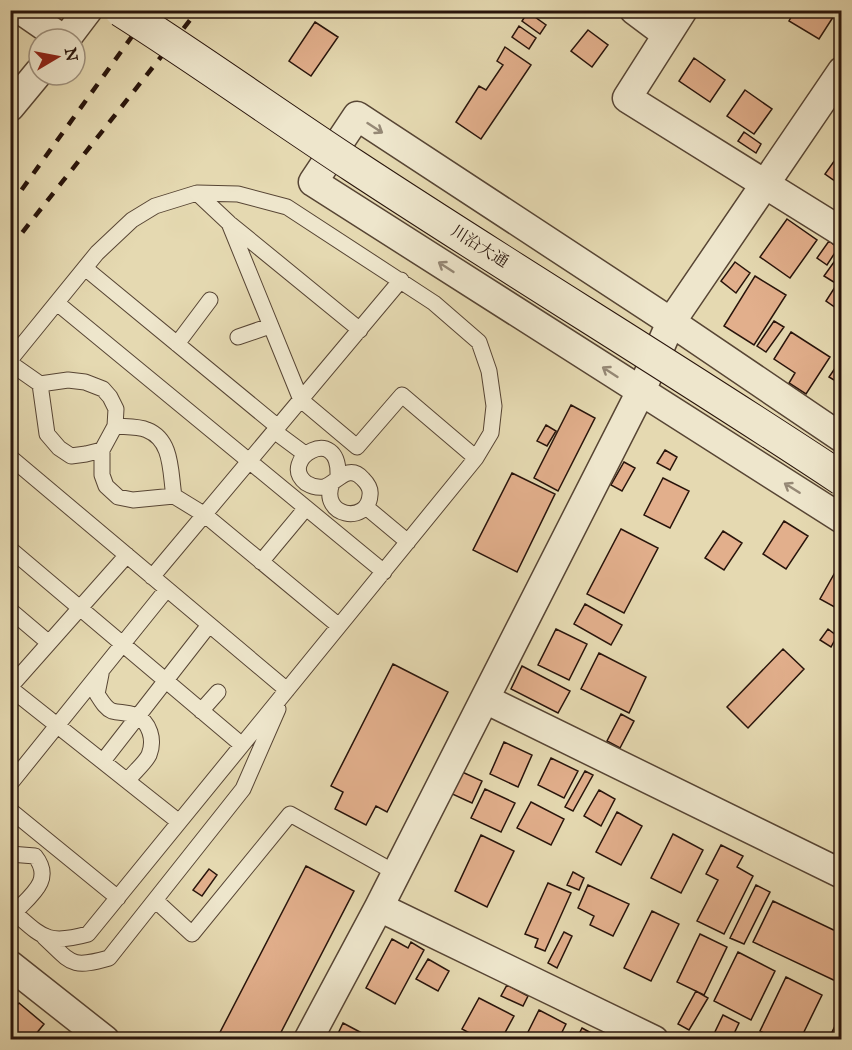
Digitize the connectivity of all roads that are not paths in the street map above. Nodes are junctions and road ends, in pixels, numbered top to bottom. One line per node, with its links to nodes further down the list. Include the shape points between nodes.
1 (21, 10): 6 (street)
2 (87, 10): 7 (street)
3 (121, 10): 37 (street, 川沿大通, bridge, via 355,166)
4 (634, 10): 8 (street)
5 (683, 10): 8 (street)
6 (46, 27)
7 (74, 27)
8 (666, 34): 12 (street, via 627,98)
9 (842, 70): 12 (street)
10 (27, 86): 11 (street)
11 (10, 107)
12 (764, 185): 15 (street); 20 (street)
13 (197, 193): 14 (lane); 16 (lane, via 155,206 132,220); 17 (lane, via 238,194 287,207)
14 (229, 223): 21 (lane); 22 (lane)
15 (842, 232)
16 (85, 268): 19 (lane); 24 (lane)
17 (401, 280): 22 (lane); 35 (lane, via 479,342 489,371 494,406 491,433)
18 (210, 300): 24 (lane)
19 (57, 303): 25 (lane); 36 (lane)
20 (671, 322): 27 (street); 27 (street, one-way to 20, via 313,182 357,116); 31 (street)
21 (270, 326): 23 (lane); 28 (lane)
22 (360, 330): 28 (lane)
23 (238, 337)
24 (177, 344): 30 (lane)
25 (10, 361): 26 (lane)
26 (40, 384): 29 (lane, via 68,380 103,389 116,409); 32 (lane, via 47,434 59,448 71,456)
27 (641, 391): 43 (street, one-way to 27); 62 (street)
28 (301, 400): 30 (lane); 35 (lane, via 357,447 402,395)
29 (115, 426): 32 (lane); 39 (lane, via 146,429 157,436 168,452)
30 (276, 429): 33 (lane); 36 (lane)
31 (842, 438)
32 (102, 450): 39 (lane, via 102,475 106,486 118,497 133,500)
33 (304, 454): 38 (lane, via 314,448 333,454 338,464); 38 (lane, via 299,470 307,484 324,487)
34 (10, 457): 46 (lane)
35 (476, 458): 44 (lane)
36 (250, 461): 41 (lane); 42 (lane)
37 (842, 479)
38 (335, 480): 40 (lane, via 349,473 360,476 368,484 370,496); 40 (lane, via 329,491 335,508 351,514)
39 (174, 496): 42 (lane)
40 (366, 507): 44 (lane)
41 (306, 508): 47 (lane); 48 (lane)
42 (205, 515): 47 (lane); 49 (lane)
43 (842, 519)
44 (408, 542): 48 (lane)
45 (10, 549): 51 (lane)
46 (127, 555): 49 (lane); 51 (lane)
47 (261, 561): 54 (lane)
48 (384, 572): 54 (lane)
49 (152, 577): 50 (lane)
50 (167, 589): 53 (lane); 56 (lane)
51 (80, 608): 55 (lane); 56 (lane)
52 (10, 610): 55 (lane)
53 (210, 625): 58 (lane); 60 (lane)
54 (339, 626): 60 (lane)
55 (49, 643): 59 (lane)
56 (123, 644): 57 (lane); 58 (lane)
57 (102, 671): 64 (lane, via 97,694 104,705 112,711); 65 (lane)
58 (166, 681): 63 (lane); 64 (lane)
59 (10, 688): 65 (lane)
60 (287, 690): 66 (lane); 76 (lane, via 243,789)
61 (218, 692): 63 (lane)
62 (484, 699): 73 (street); 74 (street)
63 (201, 711): 66 (lane)
64 (138, 716): 67 (lane); 68 (lane, via 148,725 152,736 149,755)
65 (58, 726): 67 (lane); 69 (lane)
66 (242, 745): 71 (lane)
67 (103, 761): 68 (lane)
68 (128, 780): 71 (lane)
69 (10, 784)
70 (10, 810): 75 (lane)
71 (179, 822): 75 (lane)
72 (10, 854): 78 (lane, via 35,856 42,866 43,878)
73 (396, 873): 76 (lane, via 291,814 192,934); 77 (street)
74 (842, 874)
75 (118, 898): 79 (lane, via 88,934 66,941)
76 (155, 900): 79 (lane, via 109,958 86,965 70,962)
77 (379, 907): 82 (street); 83 (street)
78 (12, 911): 79 (lane)
79 (44, 938)
80 (10, 965): 81 (street)
81 (105, 1040)
82 (308, 1040)
83 (654, 1040)

